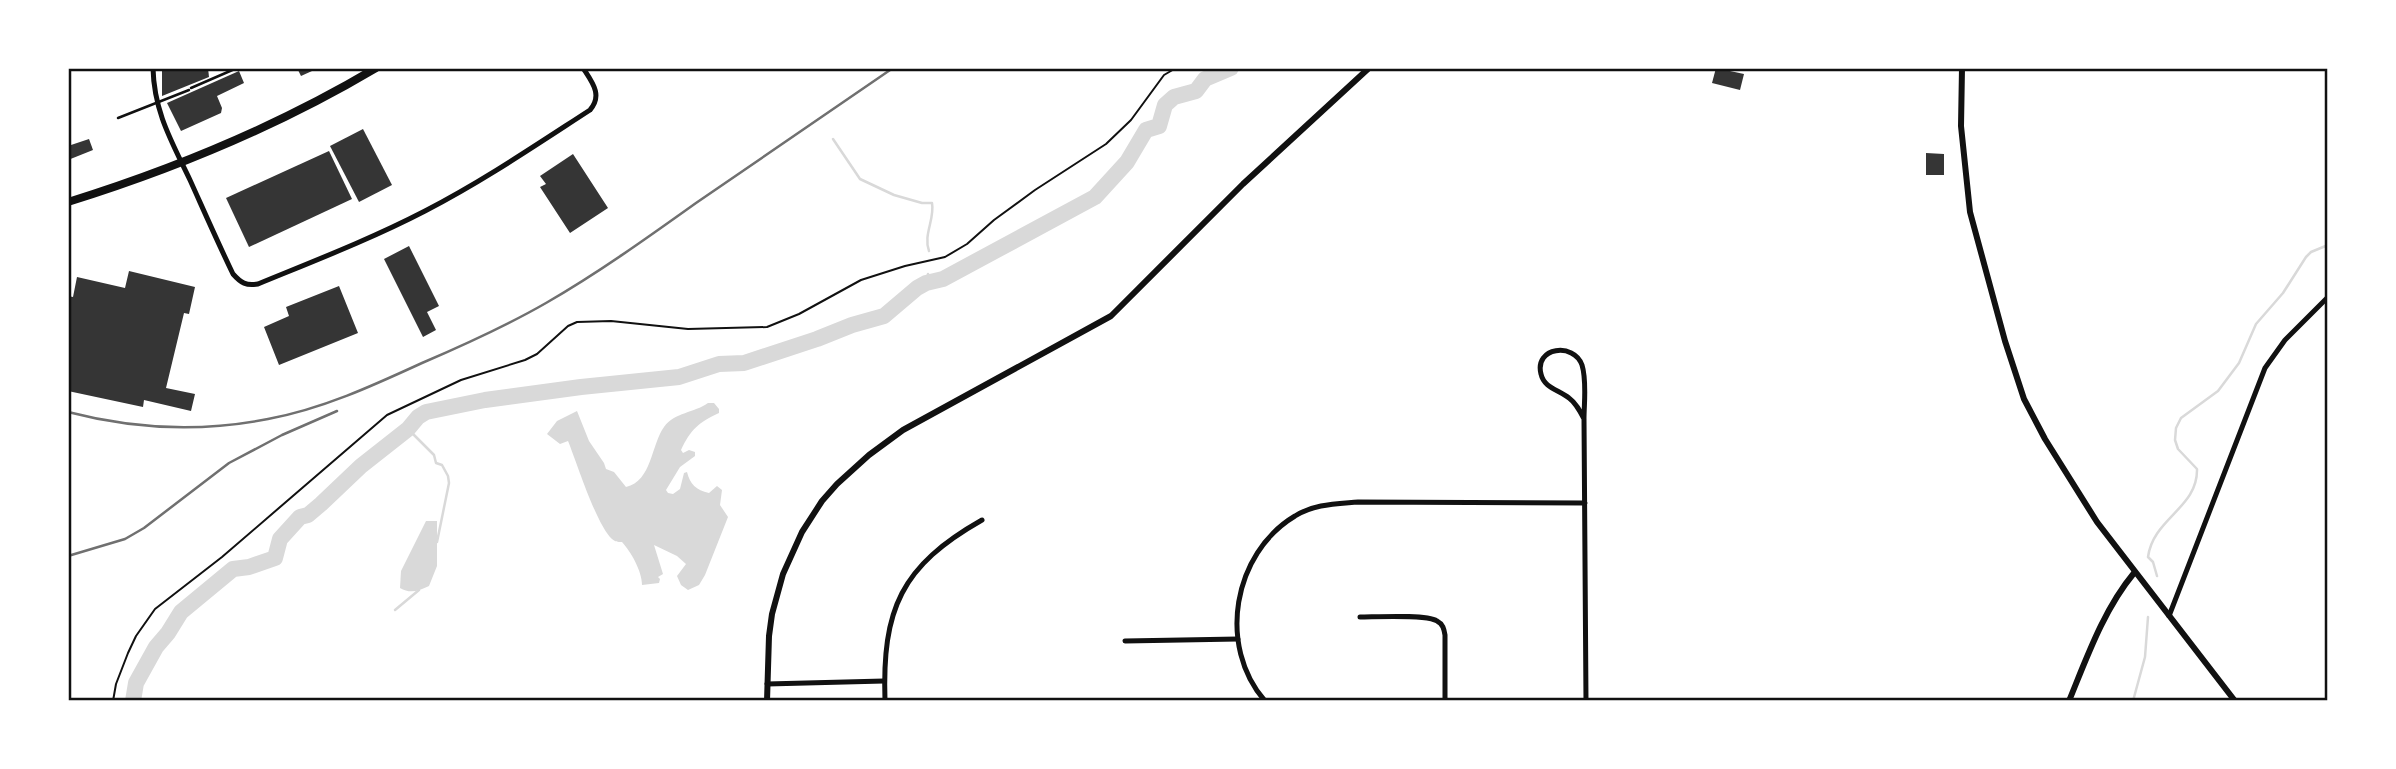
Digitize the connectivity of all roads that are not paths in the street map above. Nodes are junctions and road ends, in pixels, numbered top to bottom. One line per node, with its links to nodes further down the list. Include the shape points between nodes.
1 (153, 68): 7 (street)
2 (237, 68): 7 (lane)
3 (376, 68): 9 (main road)
4 (583, 68): 9 (street, via 596,92 590,110 426,210 258,284 244,285 233,274)
5 (1369, 68): 21 (street, via 1243,184 1111,316 903,430 837,484 802,532 783,574 771,625)
6 (1962, 68): 15 (street, via 1961,126 1970,212 2018,384 2069,479)
7 (157, 104): 8 (lane); 9 (street)
8 (118, 118)
9 (181, 162): 10 (main road)
10 (68, 202)
11 (2328, 297): 16 (street, via 2285,340 2265,368)
12 (1584, 419): 12 (street, via 1574,403 1541,376 1541,362 1550,352 1564,350 1581,363); 13 (street)
13 (1585, 503): 18 (street, via 1321,505 1276,529 1258,550 1240,592); 27 (street)
14 (982, 520): 20 (street, via 933,554 902,593 886,642)
15 (2134, 573): 16 (street); 28 (street, via 2104,622)
16 (2169, 616): 22 (street)
17 (1360, 617): 26 (street, via 1438,621 1445,635)
18 (1238, 639): 19 (street); 25 (street, via 1247,672)
19 (1125, 641)
20 (884, 681): 21 (street); 24 (street)
21 (767, 684): 23 (street)
22 (2232, 699)
23 (767, 701)
24 (884, 701)
25 (1265, 701)
26 (1446, 701)
27 (1586, 701)
28 (2069, 701)

